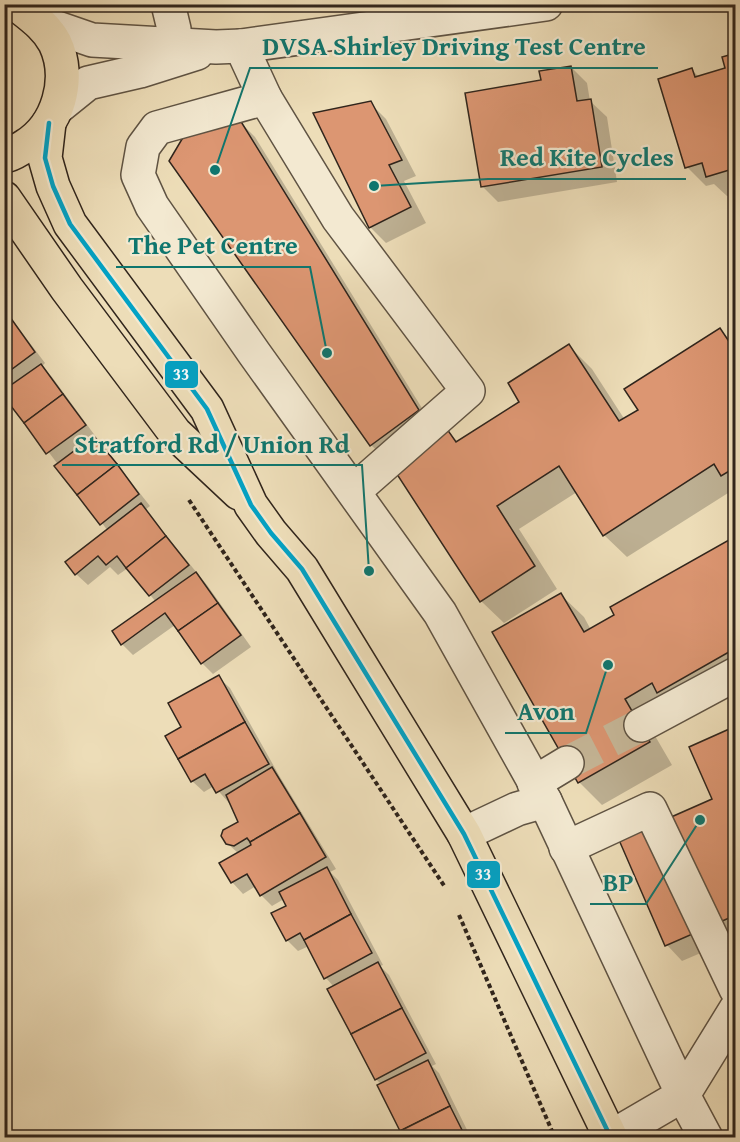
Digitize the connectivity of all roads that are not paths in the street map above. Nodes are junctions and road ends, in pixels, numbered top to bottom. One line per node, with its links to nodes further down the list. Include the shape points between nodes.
1 (168, 4): 5 (street)
2 (546, 4): 3 (street)
3 (508, 6): 6 (street)
4 (28, 13): 5 (street, via 92,40); 8 (highway, via 55,44 61,64 61,96)
5 (175, 45): 6 (street)
6 (229, 46): 7 (street); 8 (street, via 88,83)
7 (265, 98): 11 (street, via 338,218 468,391); 11 (street, via 157,128 143,147 138,175 152,206)
8 (53, 116): 9 (highway, via 35,140); 12 (highway, via 45,158 70,224 207,409)
9 (4, 156)
10 (4, 198): 12 (highway, via 175,433)
11 (354, 491): 16 (street, via 441,613)
12 (252, 505): 17 (highway, via 302,569)
13 (735, 674): 14 (street)
14 (641, 725)
15 (567, 763): 16 (street)
16 (540, 792): 17 (street, via 517,809); 18 (street)
17 (464, 834): 22 (highway)
18 (566, 848): 19 (street, via 650,809); 21 (street)
19 (731, 970)
20 (735, 1010): 21 (street)
21 (683, 1095): 22 (street); 23 (street)
22 (611, 1137)
23 (706, 1137)

